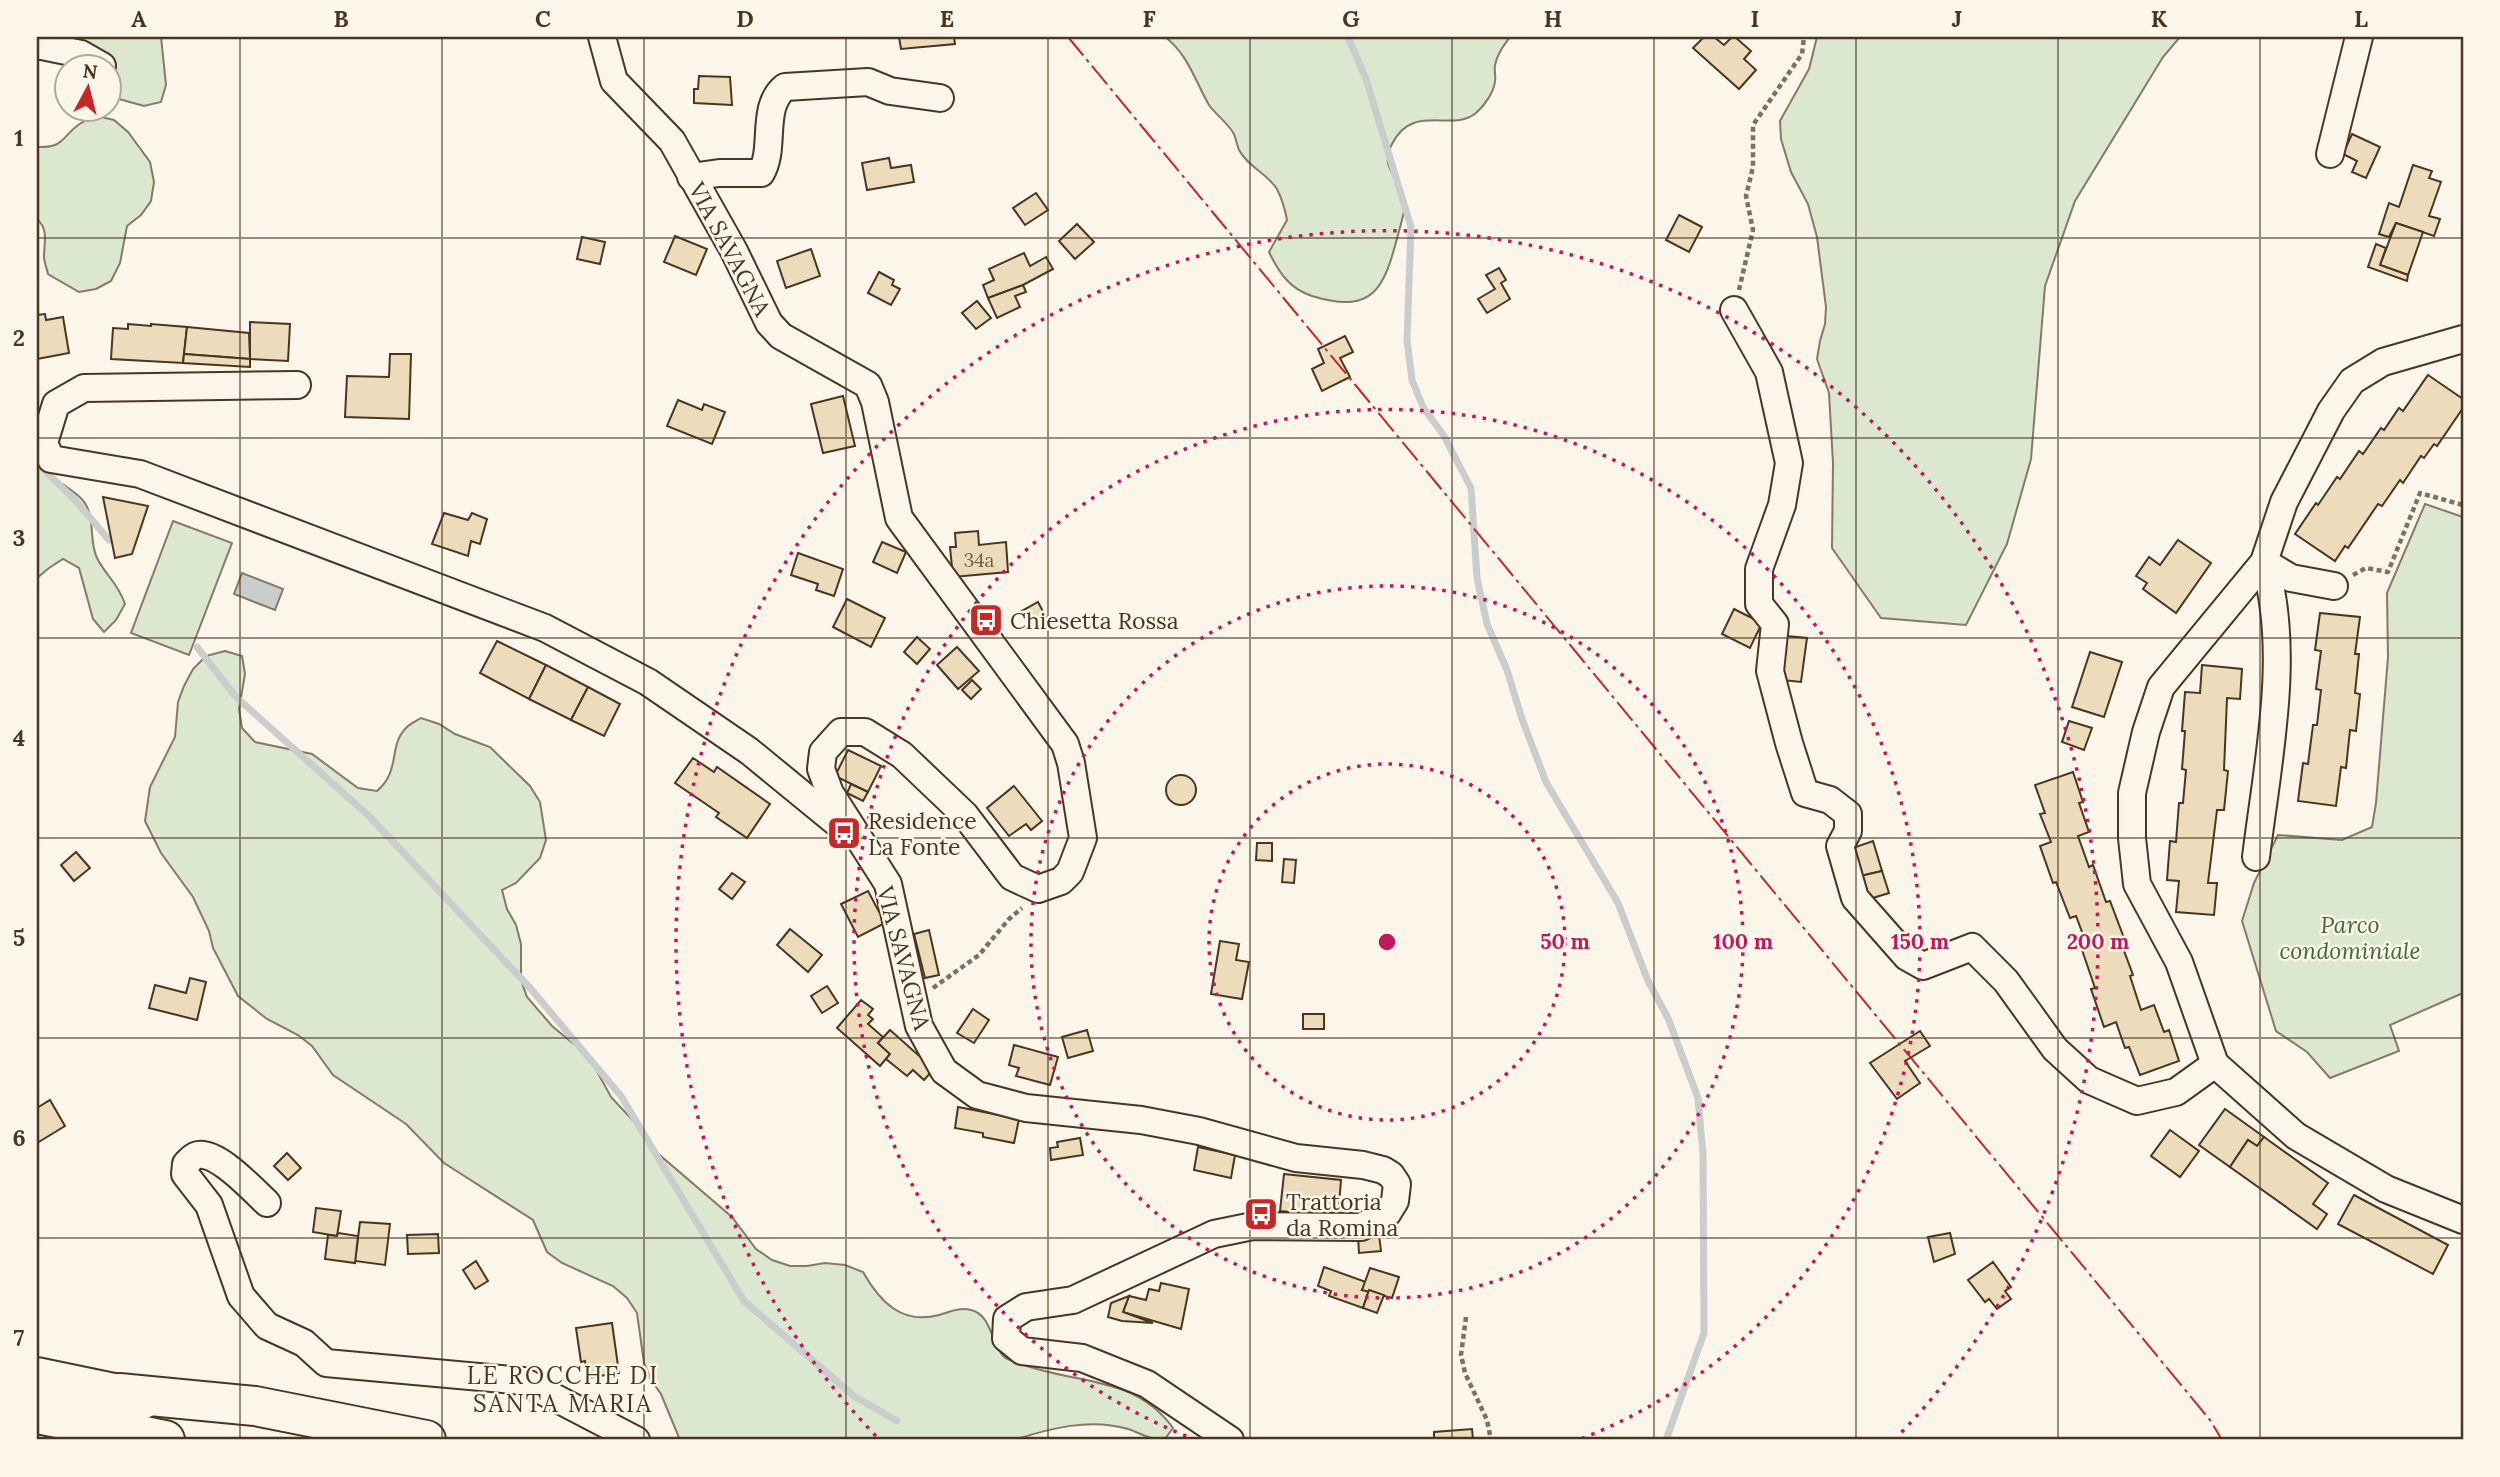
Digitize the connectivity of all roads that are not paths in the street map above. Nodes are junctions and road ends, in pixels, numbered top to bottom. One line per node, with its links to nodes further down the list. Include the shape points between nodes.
1 (602, 37): 7 (street, VIA SAVAGNA, via 614,81 672,141)
2 (2358, 37): 6 (street)
3 (37, 45): 4 (street)
4 (71, 52)
5 (940, 99): 7 (street, via 890,91 868,82 785,87 773,105 761,173)
6 (2330, 154)
7 (691, 177): 13 (street, VIA SAVAGNA, via 769,323 781,336 867,385 875,402 899,518 1065,744 1071,763 1083,838 1070,872 1061,881 1038,889 1012,877 965,815 902,755 865,732 841,732 823,752 821,769)
8 (1734, 310): 15 (street, via 1769,372 1789,463 1782,505 1759,569 1759,604 1775,624 1770,671 1805,793 1830,800 1848,814 1848,831 1840,846 1855,898 1907,957 1923,966 1972,947 2007,981 2055,1049 2089,1080 2137,1101 2176,1092)
9 (2463, 339): 11 (street, via 2384,362 2352,381 2290,490)
10 (298, 385): 13 (street, via 84,388 56,404 44,443 51,459 140,474 545,628 648,682 727,735)
11 (2264, 562): 12 (street, via 2291,578); 14 (street, via 2278,636); 15 (street, via 2161,687 2132,793 2137,884 2179,962)
12 (2334, 586)
13 (858, 840): 25 (street, VIA SAVAGNA, via 888,884 919,1026 944,1071 977,1095 1026,1108 1199,1131 1296,1158 1363,1165 1383,1170 1397,1184 1387,1214 1361,1227 1253,1226 1214,1234 1073,1300 1026,1307 1007,1319 1006,1338 1022,1351 1082,1357 1147,1384)
14 (2256, 857)
15 (2215, 1064): 17 (street, via 2296,1136 2386,1189)
16 (267, 1203): 24 (street, via 216,1157 195,1156 187,1164 185,1174 209,1205 240,1296 267,1325 304,1343 326,1363 523,1381)
17 (2463, 1220)
18 (37, 1377): 19 (highway)
19 (119, 1393): 22 (highway); 23 (highway, via 255,1406)
20 (37, 1414): 21 (highway)
21 (165, 1440)
22 (308, 1440)
23 (426, 1440)
24 (636, 1440)
25 (1230, 1440)

